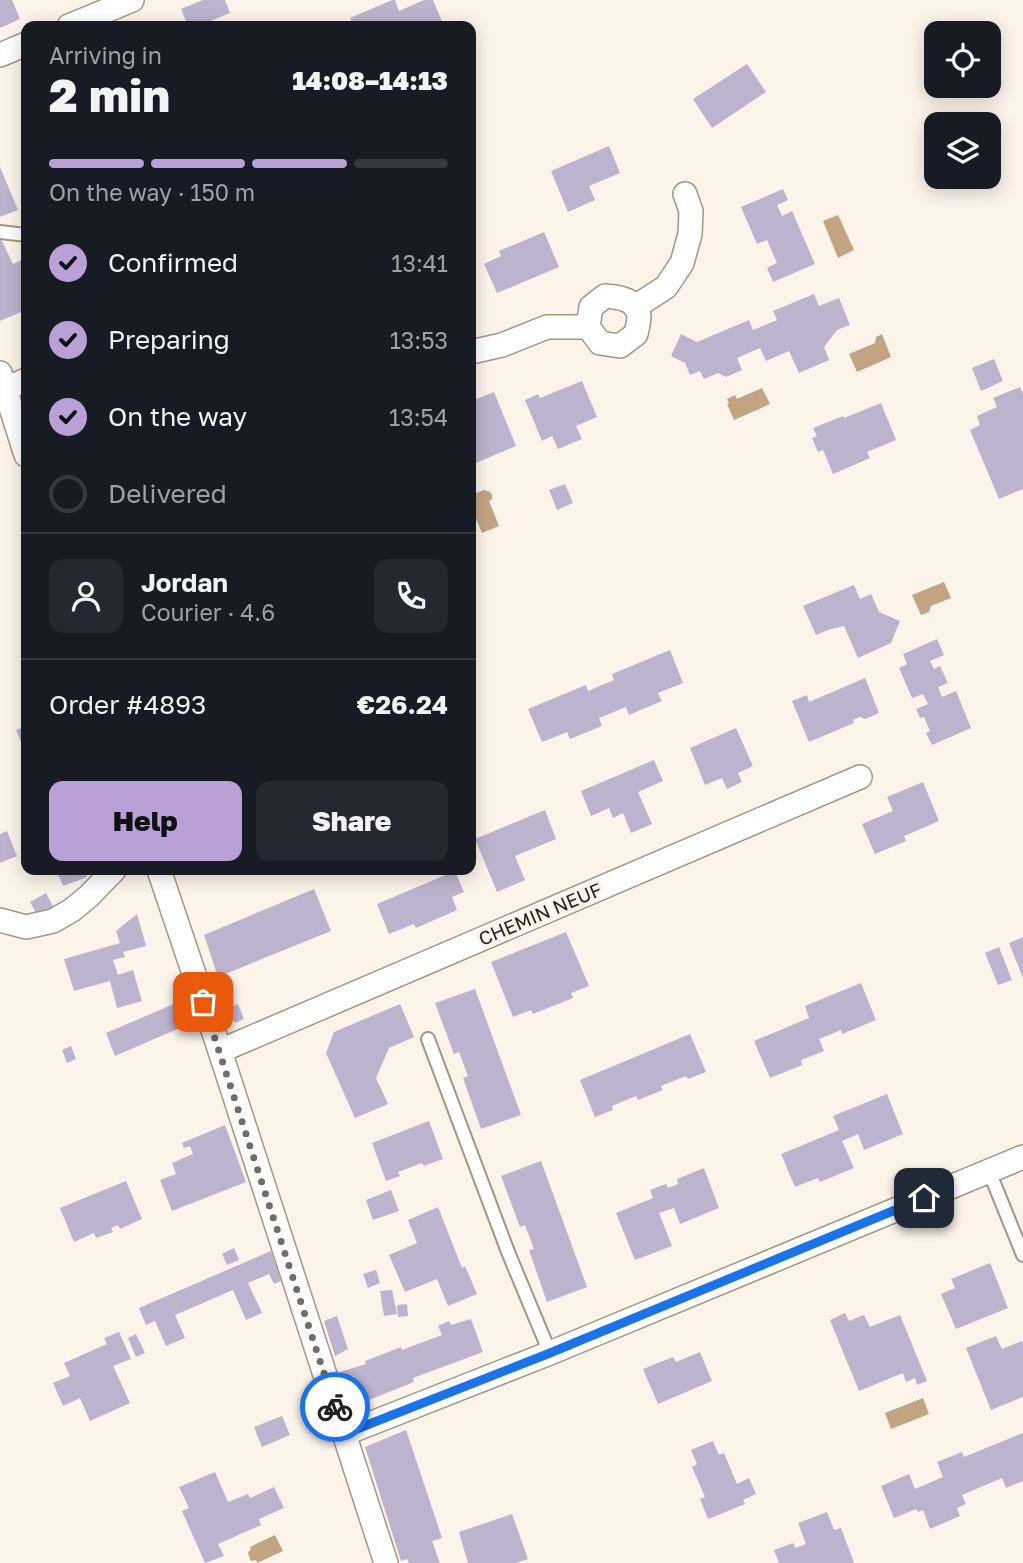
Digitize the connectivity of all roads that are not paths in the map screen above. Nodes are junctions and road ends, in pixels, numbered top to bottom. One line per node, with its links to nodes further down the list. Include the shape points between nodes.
1 (132, 0): 2 (street)
2 (81, 21)
3 (21, 46): 4 (street)
4 (0, 55)
5 (685, 194): 8 (street, via 691,211 690,234 682,263 666,287)
6 (0, 232): 7 (lane)
7 (21, 234)
8 (635, 307): 9 (street, via 627,299 605,296 591,307); 9 (street, via 639,315 636,334 620,346 600,343)
9 (588, 327): 10 (street, via 547,327)
10 (476, 351)
11 (8, 386): 12 (street)
12 (21, 436)
13 (860, 777): 18 (street, CHEMIN NEUF)
14 (109, 875): 16 (street, via 72,910 53,921 26,927)
15 (161, 875): 18 (street)
16 (0, 920)
17 (428, 1039): 22 (lane)
18 (219, 1051): 23 (street)
19 (1023, 1157): 20 (street)
20 (989, 1171): 21 (lane); 22 (street)
21 (1023, 1255)
22 (550, 1353): 23 (street)
23 (344, 1434): 24 (street)
24 (386, 1563)

